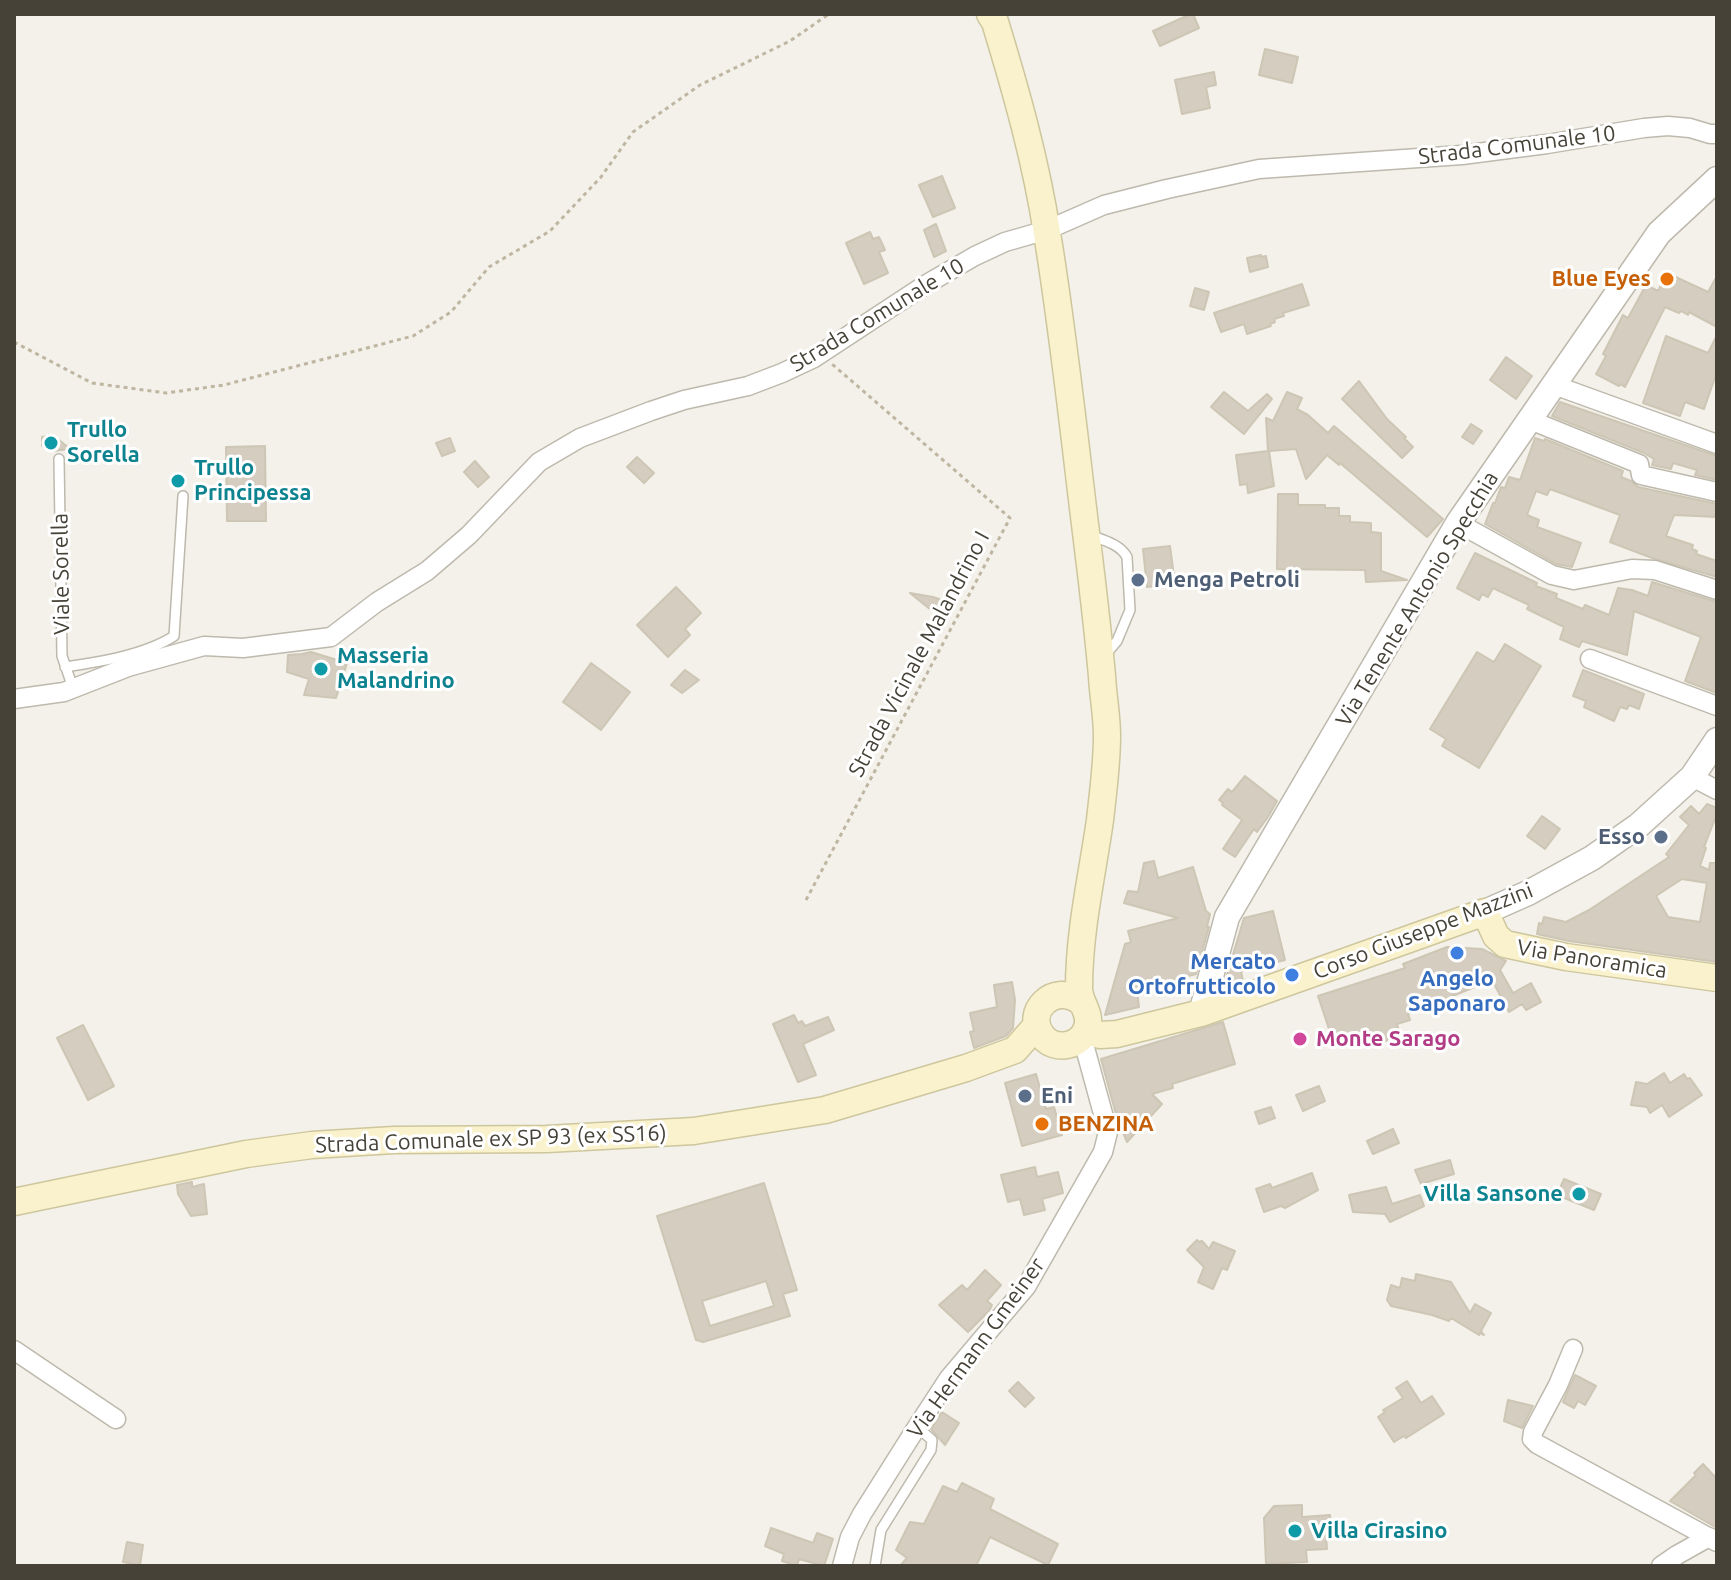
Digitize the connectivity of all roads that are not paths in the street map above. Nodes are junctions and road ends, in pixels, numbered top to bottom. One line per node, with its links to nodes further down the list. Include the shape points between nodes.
1 (990, 14): 4 (main road, via 1020,107)
2 (1717, 134): 4 (street, Strada Comunale 10, via 1668,126 1462,155 1259,169 1104,205)
3 (1717, 179): 5 (street, Via Tenente Antonio Specchia, via 1659,233)
4 (1047, 230): 12 (main road); 17 (street, Strada Comunale 10, via 975,256 782,373 684,400 580,438 539,462 427,571 331,637 243,648 204,646)
5 (1554, 385): 6 (street, Via Tenente Antonio Specchia); 7 (street)
6 (1530, 420): 9 (street, via 1639,464 1641,475); 11 (street, Via Tenente Antonio Specchia)
7 (1717, 444)
8 (59, 459): 16 (lane, Viale Sorella)
9 (1717, 492)
10 (183, 496): 16 (lane, via 174,636 133,653)
11 (1458, 523): 13 (street, via 1552,575 1574,580 1655,570); 27 (street, Via Tenente Antonio Specchia, via 1227,917)
12 (1086, 534): 15 (main road); 15 (lane, via 1107,541 1127,557 1130,610 1117,641)
13 (1717, 590)
14 (1590, 659): 19 (street)
15 (1100, 660): 24 (main road, via 1107,736)
16 (65, 667): 17 (lane, Viale Sorella)
17 (73, 688): 18 (street, Strada Comunale 10)
18 (14, 699)
19 (1717, 706)
20 (1716, 744): 21 (street, Corso Giuseppe Mazzini)
21 (1692, 777): 22 (street); 23 (street, Corso Giuseppe Mazzini, via 1592,858)
22 (1717, 790)
23 (1485, 912): 25 (main road, Via Panoramica, via 1505,944); 27 (main road, Corso Giuseppe Mazzini)
24 (1081, 938): 26 (main road); 28 (main road)
25 (1717, 978)
26 (1054, 996): 28 (main road, via 1066,995); 29 (main road, via 1041,1007)
27 (1201, 1013): 28 (main road, Corso Giuseppe Mazzini, via 1131,1031)
28 (1084, 1022): 30 (main road, via 1067,1045); 36 (street, Via Hermann Gmeiner, via 1108,1132 1103,1152 1026,1287 949,1378)
29 (1037, 1025): 30 (main road); 31 (main road, Strada Comunale ex SP 93 (ex SS16), via 1015,1050)
30 (1055, 1045): 31 (main road, Strada Comunale ex SP 93 (ex SS16), via 1042,1053)
31 (966, 1068): 32 (main road, Strada Comunale ex SP 93 (ex SS16), via 825,1110 694,1131 312,1145)
32 (14, 1202)
33 (1573, 1349): 37 (street, via 1532,1439)
34 (14, 1350): 35 (street)
35 (116, 1419)
36 (915, 1430): 38 (street, Via Hermann Gmeiner, via 862,1514); 39 (lane, via 932,1440 931,1450 881,1530)
37 (1713, 1540): 40 (street)
38 (842, 1566)
39 (875, 1566)
40 (1661, 1566)

